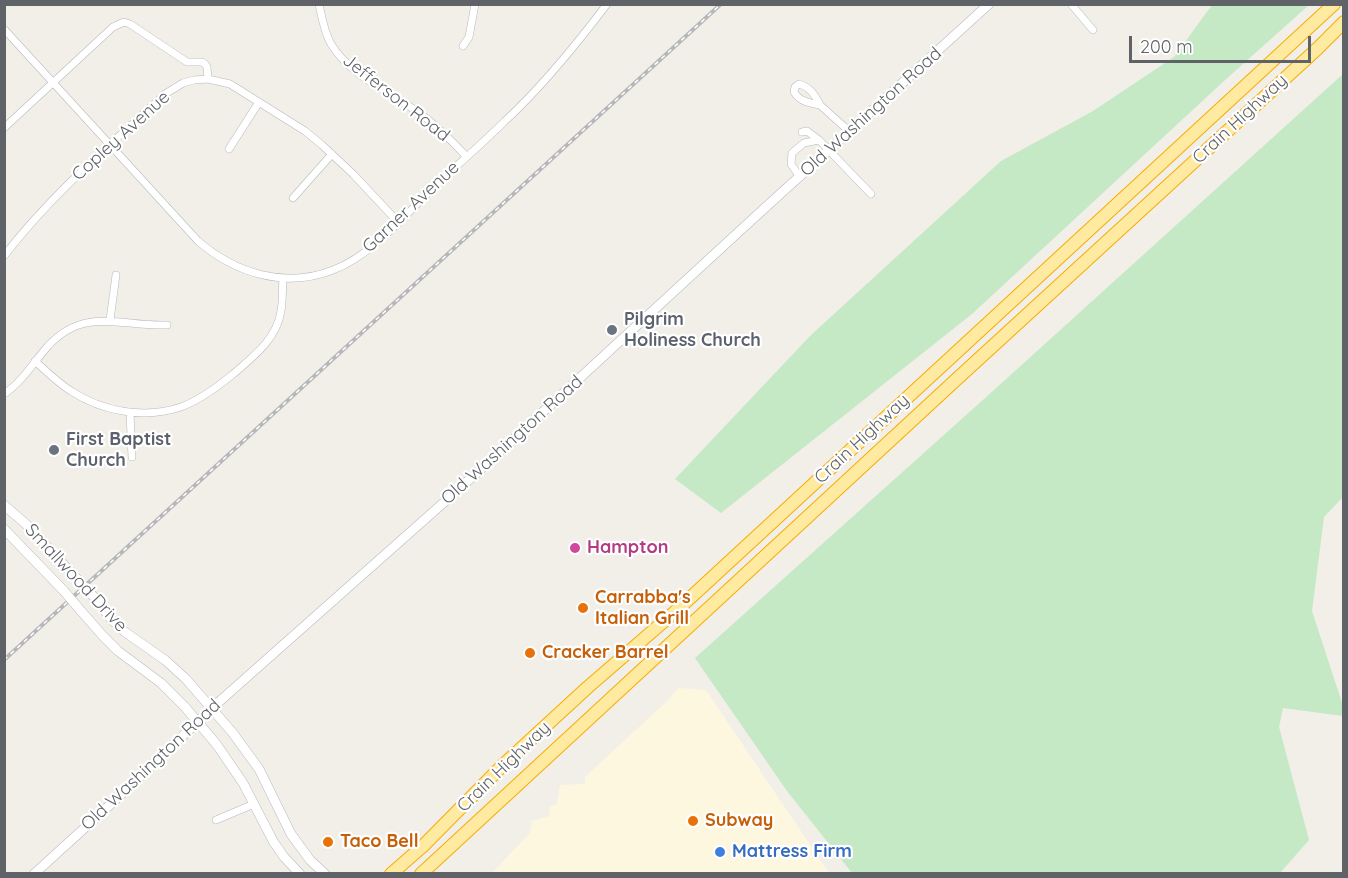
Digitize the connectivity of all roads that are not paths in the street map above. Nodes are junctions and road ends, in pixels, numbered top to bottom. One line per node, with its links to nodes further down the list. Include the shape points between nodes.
1 (319, 4): 23 (street, Jefferson Road, via 330,43 346,63 422,115)
2 (475, 4): 10 (street, via 469,37)
3 (607, 4): 23 (street, Garner Avenue, via 529,97)
4 (989, 4): 17 (main road, Old Washington Road)
5 (1071, 4): 9 (street)
6 (1334, 4): 31 (highway, Crain Highway)
7 (1344, 22): 32 (highway, Crain Highway)
8 (4, 28): 12 (street, Garner Avenue)
9 (1093, 30)
10 (463, 46)
11 (208, 79): 12 (street, via 205,64 187,62 124,22 113,27); 13 (street, via 230,84); 19 (street, Copley Avenue, via 188,81 172,90)
12 (52, 82): 15 (street); 19 (street, Garner Avenue)
13 (260, 102): 20 (street); 22 (street)
14 (820, 105): 17 (street)
15 (4, 128)
16 (802, 132): 18 (street, via 807,131)
17 (850, 132): 21 (main road, Old Washington Road)
18 (819, 140): 21 (street); 24 (street, via 804,143 792,153 791,164)
19 (110, 144): 28 (street, Copley Avenue, via 37,216); 30 (street, Garner Avenue, via 209,250 245,270)
20 (229, 149)
21 (829, 150): 24 (main road, Old Washington Road); 25 (street)
22 (332, 154): 26 (street); 27 (street)
23 (466, 156): 27 (street, Garner Avenue)
24 (800, 177): 43 (main road, Old Washington Road, via 459,489)
25 (871, 195)
26 (293, 198)
27 (398, 222): 30 (street, Garner Avenue, via 344,266 319,274)
28 (4, 256)
29 (116, 275): 33 (street)
30 (283, 278): 37 (street, via 281,310 273,334 243,366 213,390 181,407)
31 (1023, 291): 32 (highway); 39 (highway, Crain Highway)
32 (1034, 309): 40 (highway, Crain Highway)
33 (110, 320): 34 (street); 35 (street, via 71,328)
34 (167, 325)
35 (35, 361): 36 (street); 37 (street, via 85,399)
36 (4, 394)
37 (130, 413): 38 (street)
38 (132, 457)
39 (824, 475): 40 (highway); 47 (highway, Crain Highway, via 502,766)
40 (836, 491): 53 (highway, Crain Highway)
41 (4, 505): 43 (main road, Smallwood Drive, bridge, via 27,525 118,626 165,660)
42 (4, 530): 44 (main road, Smallwood Drive, bridge, via 118,651 162,683)
43 (212, 708): 44 (main road, Old Washington Road); 50 (main road, Smallwood Drive, via 259,769 291,834)
44 (198, 722): 45 (main road, Smallwood Drive, via 235,769); 48 (main road, Old Washington Road)
45 (254, 804): 46 (street); 49 (main road, Smallwood Drive, via 273,841)
46 (216, 820)
47 (410, 857): 51 (highway); 52 (highway, Crain Highway)
48 (34, 873)
49 (300, 873)
50 (325, 873)
51 (382, 873)
52 (391, 873)
53 (421, 873)

